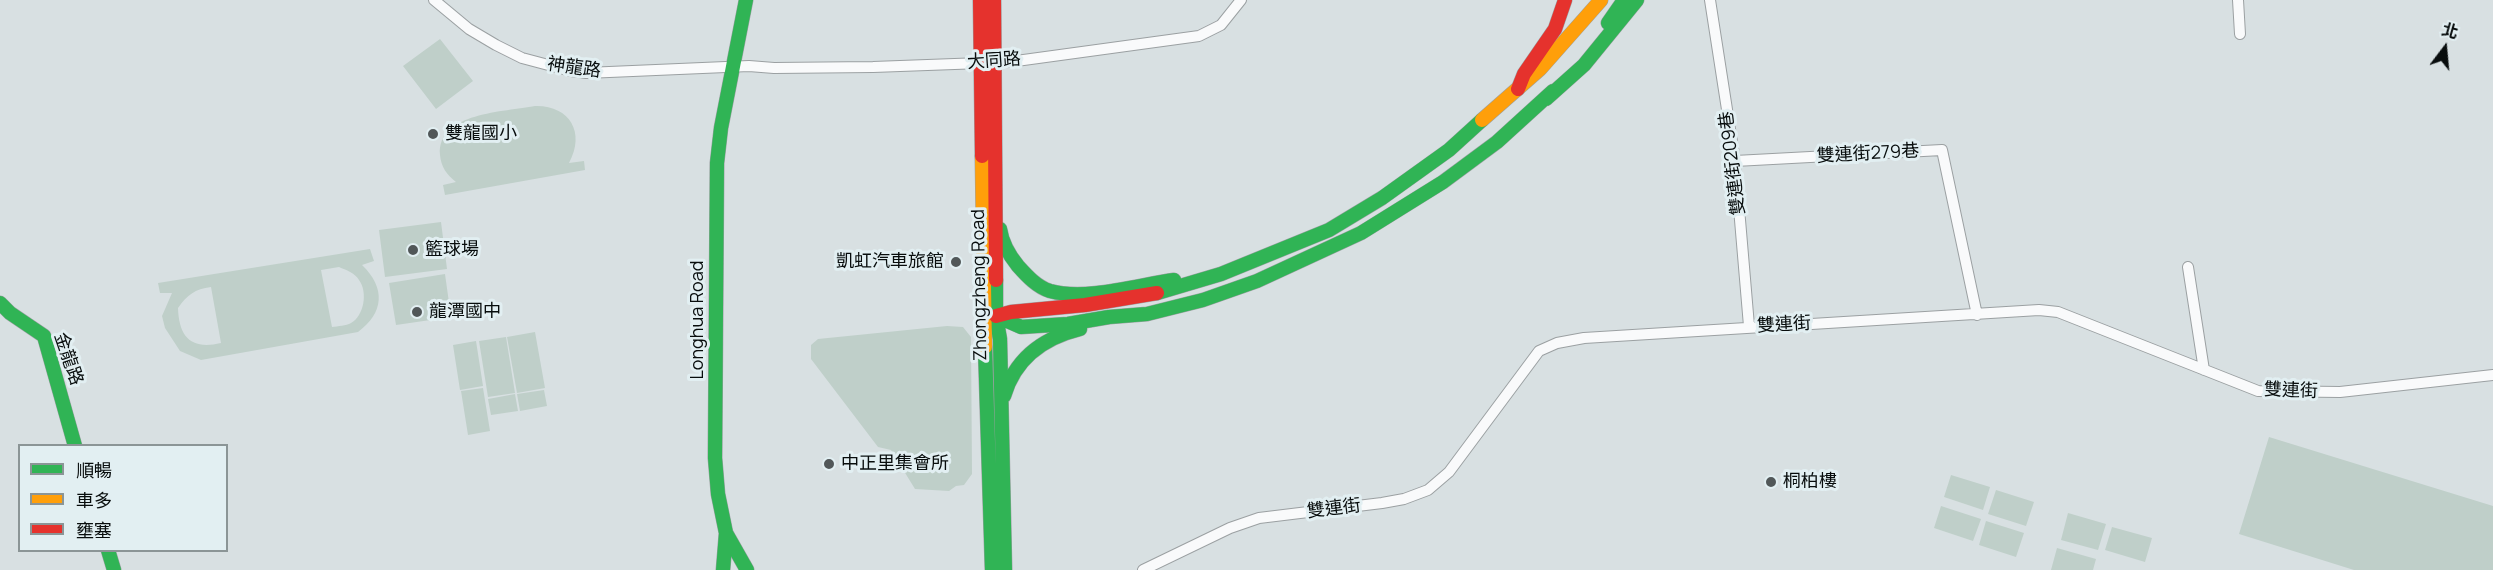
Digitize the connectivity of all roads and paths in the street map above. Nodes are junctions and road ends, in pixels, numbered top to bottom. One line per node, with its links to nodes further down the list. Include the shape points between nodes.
1 (434, 0): 14 (street, 神龍路, via 478,34 522,58 547,66 586,73)
2 (747, 0): 14 (main road, Longhua Road)
3 (980, 0): 13 (main road, Zhongzheng Road)
4 (994, 0): 13 (main road, Zhongzheng Road)
5 (1241, 0): 13 (street, 大同路, via 1221,25 1198,36)
6 (1565, 0): 15 (main road, via 1556,29)
7 (1601, 0): 15 (main road)
8 (1624, 0): 16 (main road)
9 (1637, 0): 16 (main road, via 1591,58 1566,85)
10 (1710, 0): 17 (street, 雙連街209巷)
11 (2238, 0): 12 (street)
12 (2240, 34)
13 (988, 62): 14 (street, 大同路, via 851,68); 18 (main road, Zhongzheng Road); 35 (main road, Zhongzheng Road, via 984,318)
14 (732, 66): 30 (main road, Longhua Road, via 718,151 715,219 715,458)
15 (1518, 89): 20 (main road, via 1449,150 1382,198 1329,230)
16 (1546, 99): 22 (main road, via 1452,175 1362,233 1257,281)
17 (1735, 161): 23 (street, 雙連街279巷, via 1942,150); 25 (street, 雙連街209巷)
18 (996, 203): 20 (main road, via 1001,236 1012,257 1026,275 1049,290 1089,292); 24 (main road, Zhongzheng Road)
19 (2188, 267): 26 (street)
20 (1221, 274): 24 (main road, via 1162,292)
21 (0, 303): 29 (main road, 金龍路, via 44,336)
22 (1147, 314): 24 (main road, via 1021,327); 28 (main road, via 1075,330 1038,345 1020,362 1005,389)
23 (1977, 315): 25 (street, 雙連街); 26 (street, 雙連街, via 2058,312)
24 (996, 316): 28 (main road, Zhongzheng Road, via 1000,339)
25 (1749, 326): 37 (street, 雙連街, via 1557,343 1539,351 1449,472 1428,490 1382,504 1259,518)
26 (2204, 370): 27 (street, 雙連街, via 2258,391 2282,392 2340,392)
27 (2493, 375)
28 (1000, 417): 36 (main road, Zhongzheng Road)
29 (74, 444)
30 (726, 533): 33 (main road); 34 (main road, Longhua Road)
31 (109, 552): 32 (main road)
32 (114, 570)
33 (723, 570)
34 (747, 570)
35 (992, 570)
36 (1005, 570)
37 (1143, 570)

